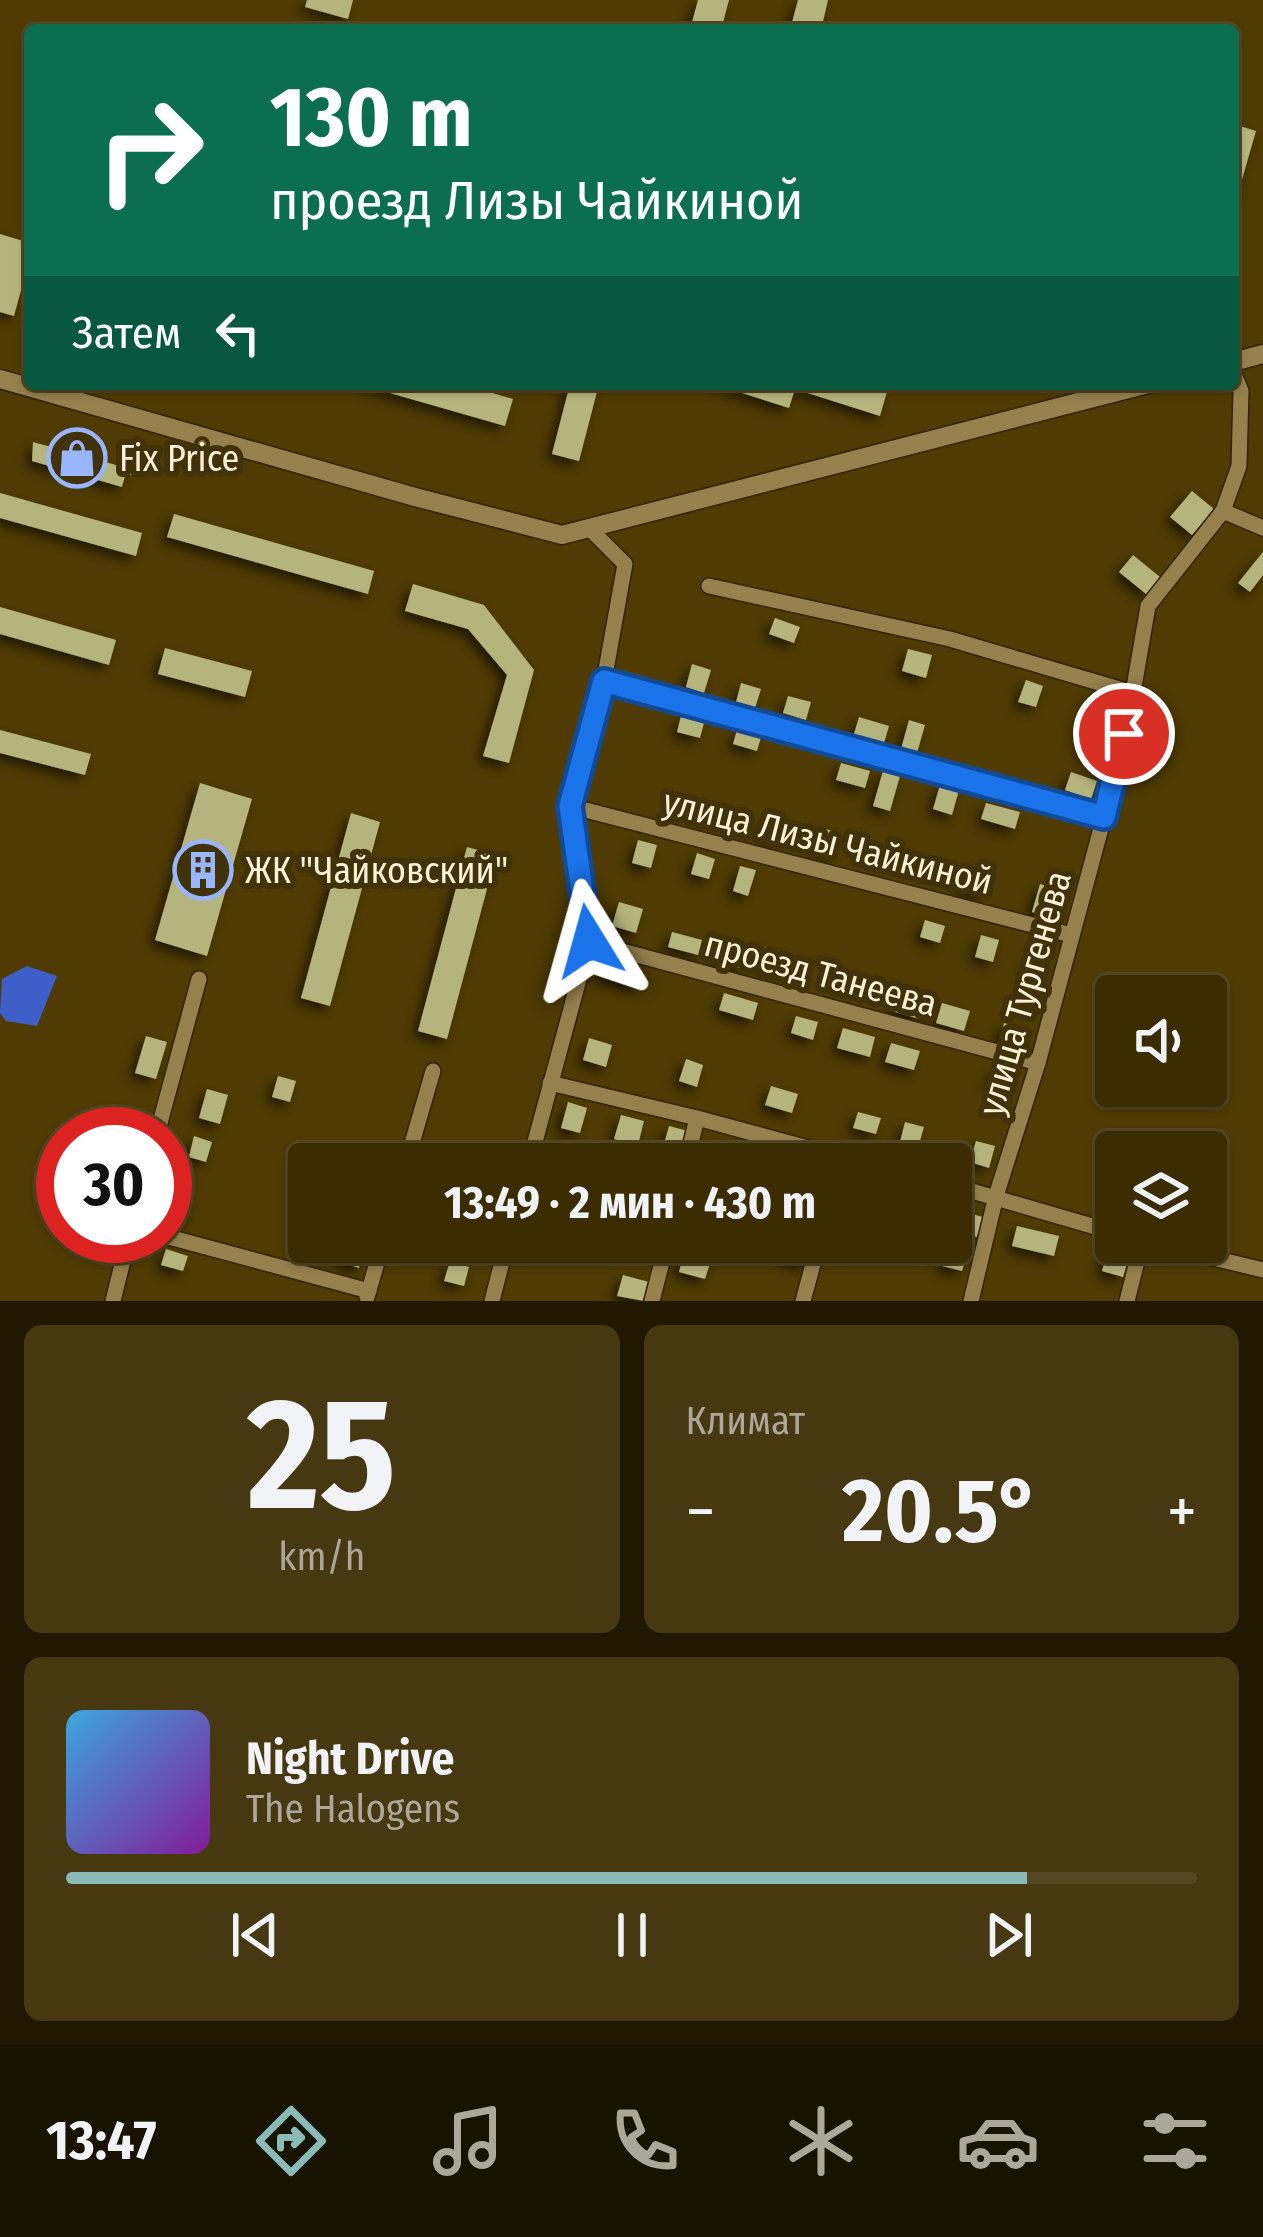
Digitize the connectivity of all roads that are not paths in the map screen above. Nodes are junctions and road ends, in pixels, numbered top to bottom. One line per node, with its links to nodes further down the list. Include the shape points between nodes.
1 (1239, 386): 4 (street, улица Тургенева, via 1239,466)
2 (39, 390): 6 (street, via 517,524 562,535)
3 (1125, 390): 6 (street)
4 (1223, 511): 5 (street); 9 (street, улица Тургенева, via 1148,606)
5 (1263, 527)
6 (589, 528): 8 (street, via 625,565)
7 (709, 586): 9 (street, via 950,639)
8 (604, 681): 10 (street); 11 (street)
9 (1133, 693): 11 (street, улица Тургенева)
10 (570, 806): 12 (street, улица Лизы Чайкиной); 13 (street)
11 (1104, 817): 12 (street, улица Тургенева)
12 (1071, 935): 15 (street, улица Тургенева)
13 (589, 941): 15 (street, проезд Танеева); 17 (street)
14 (199, 979): 18 (street)
15 (1038, 1063): 25 (street, улица Тургенева)
16 (433, 1072): 20 (street)
17 (550, 1083): 19 (street); 21 (street)
18 (164, 1107)
19 (697, 1118): 22 (street); 23 (street)
20 (412, 1143)
21 (534, 1143)
22 (691, 1143)
23 (781, 1143)
24 (972, 1190): 25 (street)
25 (996, 1196): 26 (street); 41 (street, улица Тургенева)
26 (1095, 1227)
27 (192, 1244): 36 (street)
28 (1227, 1261): 35 (street)
29 (122, 1263): 37 (street)
30 (377, 1263): 36 (street)
31 (502, 1263): 38 (street)
32 (662, 1263): 39 (street)
33 (813, 1263): 40 (street)
34 (1138, 1263): 42 (street)
35 (1263, 1270)
36 (367, 1296)
37 (113, 1301)
38 (491, 1301)
39 (652, 1301)
40 (803, 1301)
41 (971, 1301)
42 (1126, 1301)

